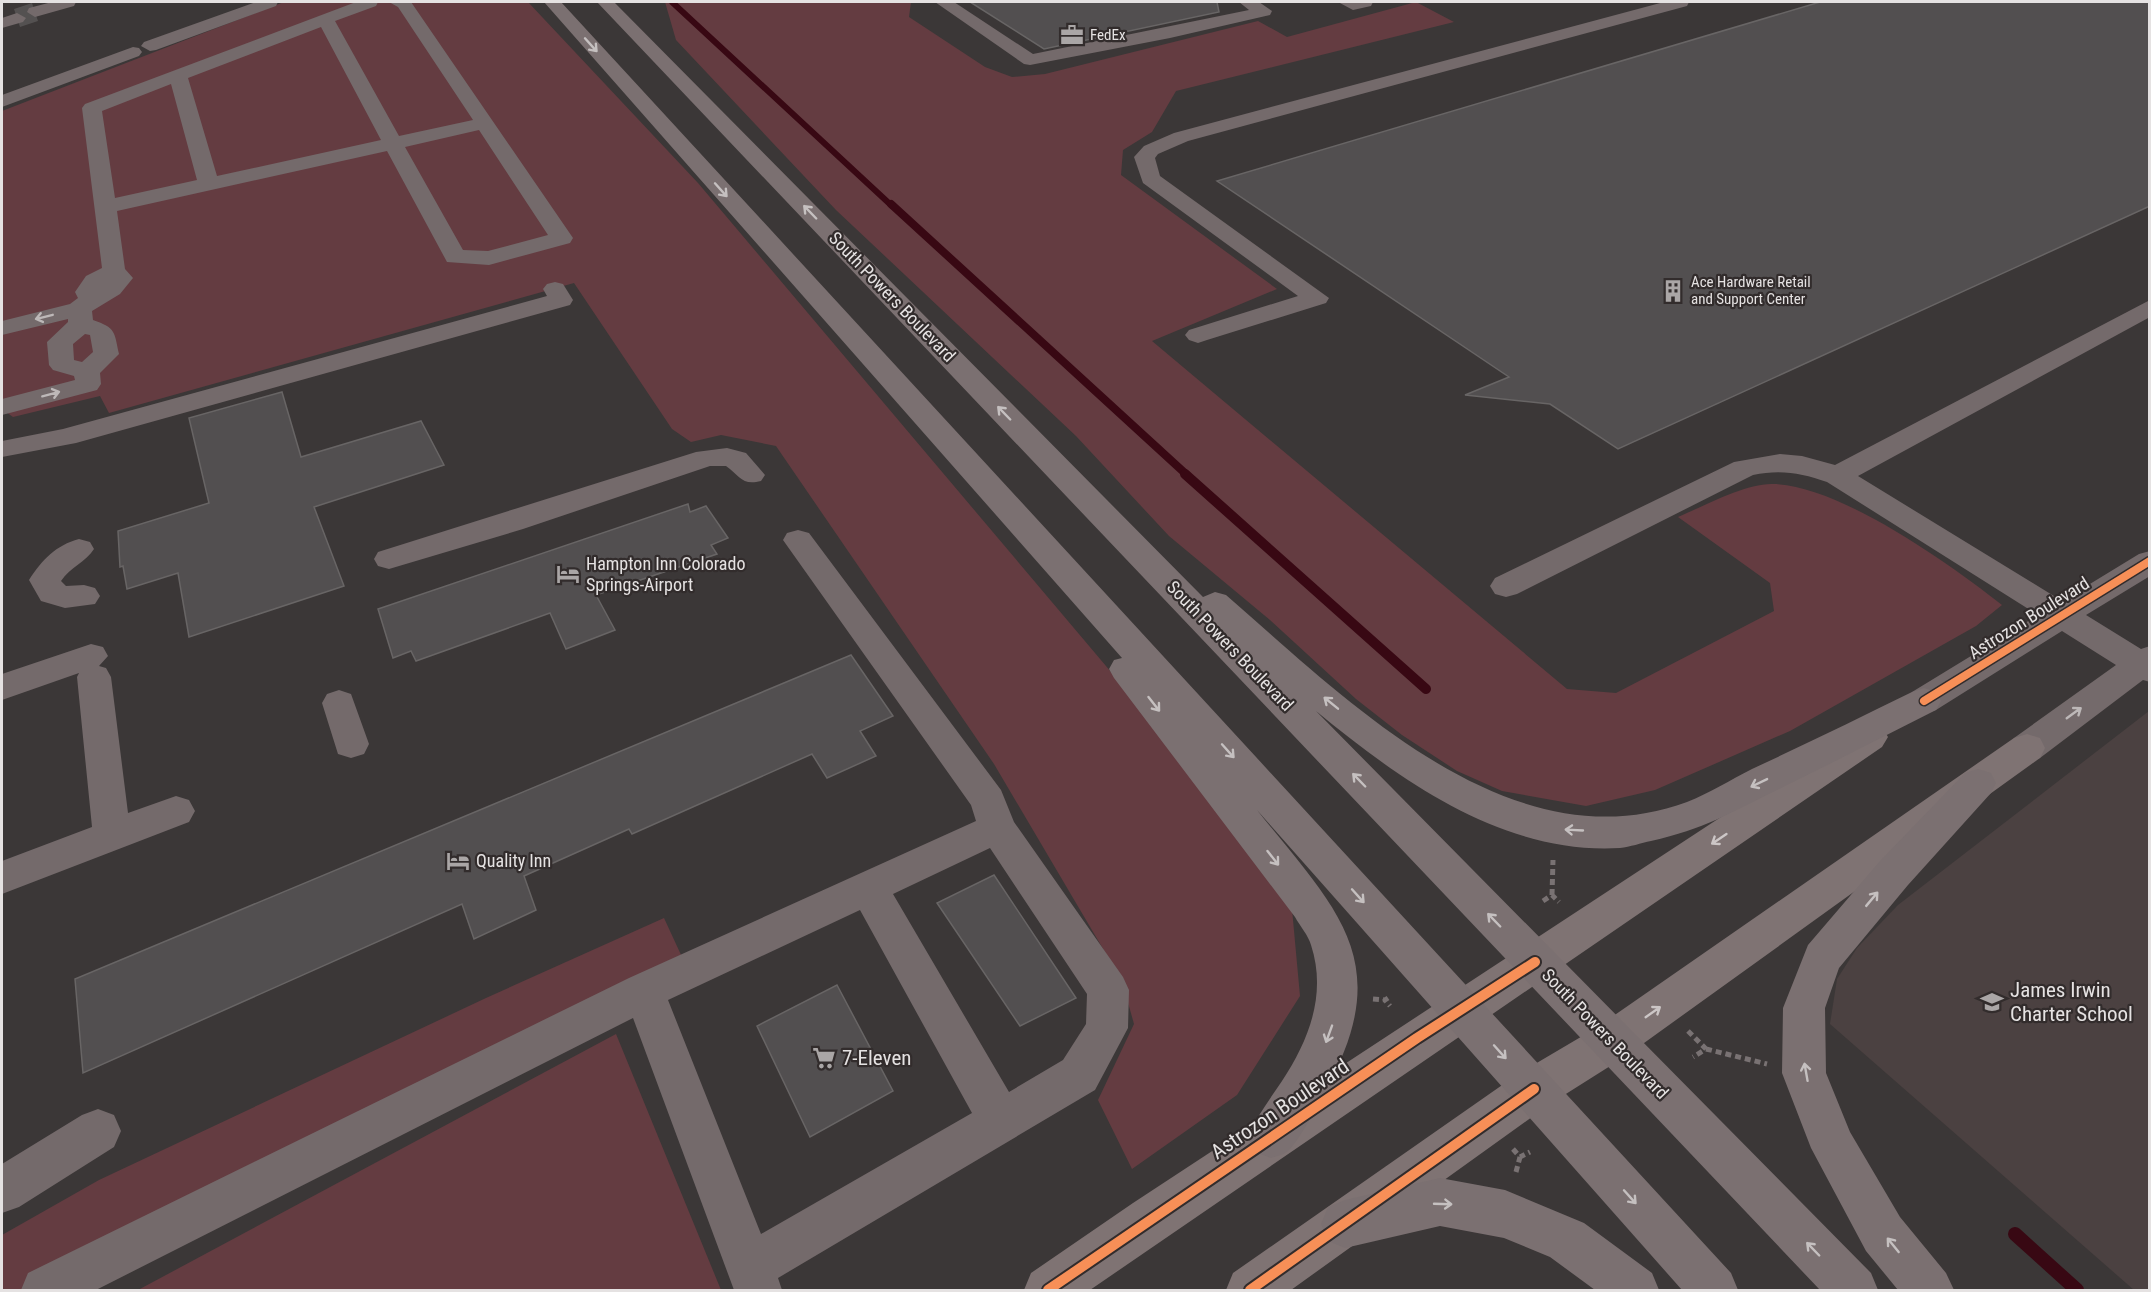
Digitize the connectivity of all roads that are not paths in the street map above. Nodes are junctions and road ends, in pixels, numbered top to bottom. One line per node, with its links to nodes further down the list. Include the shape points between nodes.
1 (68, 2): 13 (street)
2 (270, 2): 17 (street)
3 (370, 2): 15 (street)
4 (397, 2): 18 (street, via 403,2)
5 (552, 2): 26 (highway, one-way to 26)
6 (605, 2): 29 (highway, South Powers Boulevard, one-way to 6)
7 (943, 2): 8 (street, via 1030,60 1264,10)
8 (1247, 2)
9 (1346, 2): 10 (street)
10 (1365, 2)
11 (1681, 2): 27 (street, via 1180,137 1151,150 1144,158 1150,179 1317,298)
12 (2, 10): 14 (street)
13 (35, 12)
14 (11, 14)
15 (325, 18): 16 (street); 19 (street)
16 (178, 75): 20 (street); 21 (street, via 92,108)
17 (2, 101)
18 (485, 123): 19 (street); 19 (street, via 562,238 489,258 455,257)
19 (393, 144): 20 (street)
20 (209, 184): 21 (street)
21 (105, 207): 24 (street, via 114,271 121,278 112,291)
22 (555, 289): 30 (street, via 561,300 65,425)
23 (2150, 307): 32 (street)
24 (83, 311): 25 (street, one-way to 25); 28 (street, one-way to 24, via 88,384 87,371 62,365 60,342)
25 (2, 328)
26 (850, 334): 54 (highway, one-way to 54); 59 (highway, one-way to 59, via 1111,649 1309,904 1331,946 1338,987 1332,1028 1312,1077)
27 (1198, 335)
28 (2, 407)
29 (1031, 440): 42 (highway, one-way to 29, via 1688,817 1631,832 1566,831 1500,813 1444,787 1376,740); 52 (highway, South Powers Boulevard, one-way to 29)
30 (2, 449)
31 (751, 475): 35 (street, via 739,459 729,455 706,458)
32 (1837, 476): 37 (street, via 1803,463 1767,462 1744,468); 39 (street)
33 (798, 540): 48 (street, via 988,800)
34 (79, 549): 38 (street, via 57,563 45,580 52,592 65,597)
35 (388, 559)
36 (2150, 561): 39 (street, Astrozon Boulevard)
37 (1506, 586)
38 (84, 596)
39 (2060, 617): 40 (street); 42 (street, Astrozon Boulevard)
40 (2146, 664): 45 (street, one-way to 40)
41 (2, 687): 49 (street, via 93,667)
42 (1924, 701): 52 (main road, Astrozon Boulevard, one-way to 52)
43 (339, 703): 44 (street)
44 (351, 744)
45 (2027, 748): 46 (main road)
46 (1978, 783): 55 (main road, one-way to 46); 69 (highway, one-way to 46, via 1883,1234 1834,1148 1804,1073 1804,1008 1822,958)
47 (176, 811): 49 (street)
48 (997, 828): 51 (street); 57 (street, via 1108,990 1107,1028 1079,1075)
49 (112, 835): 50 (street)
50 (2, 878)
51 (868, 887): 53 (street); 57 (street)
52 (1535, 962): 54 (main road, Astrozon Boulevard); 55 (highway, South Powers Boulevard)
53 (644, 991): 62 (street); 63 (street)
54 (1460, 1009): 56 (highway, one-way to 56); 59 (main road, Astrozon Boulevard)
55 (1611, 1042): 56 (main road); 68 (highway, South Powers Boulevard, one-way to 55)
56 (1534, 1089): 61 (main road); 67 (highway, one-way to 67)
57 (1001, 1121): 62 (street)
58 (98, 1131): 60 (street)
59 (1271, 1136): 64 (main road, Astrozon Boulevard)
60 (2, 1190)
61 (1345, 1224): 65 (main road); 66 (highway, one-way to 66, via 1440,1202 1505,1214 1567,1240)
62 (754, 1279)
63 (45, 1290)
64 (1047, 1290)
65 (1250, 1290)
66 (1635, 1290)
67 (1714, 1290)
68 (1854, 1290)
69 (1929, 1290)

